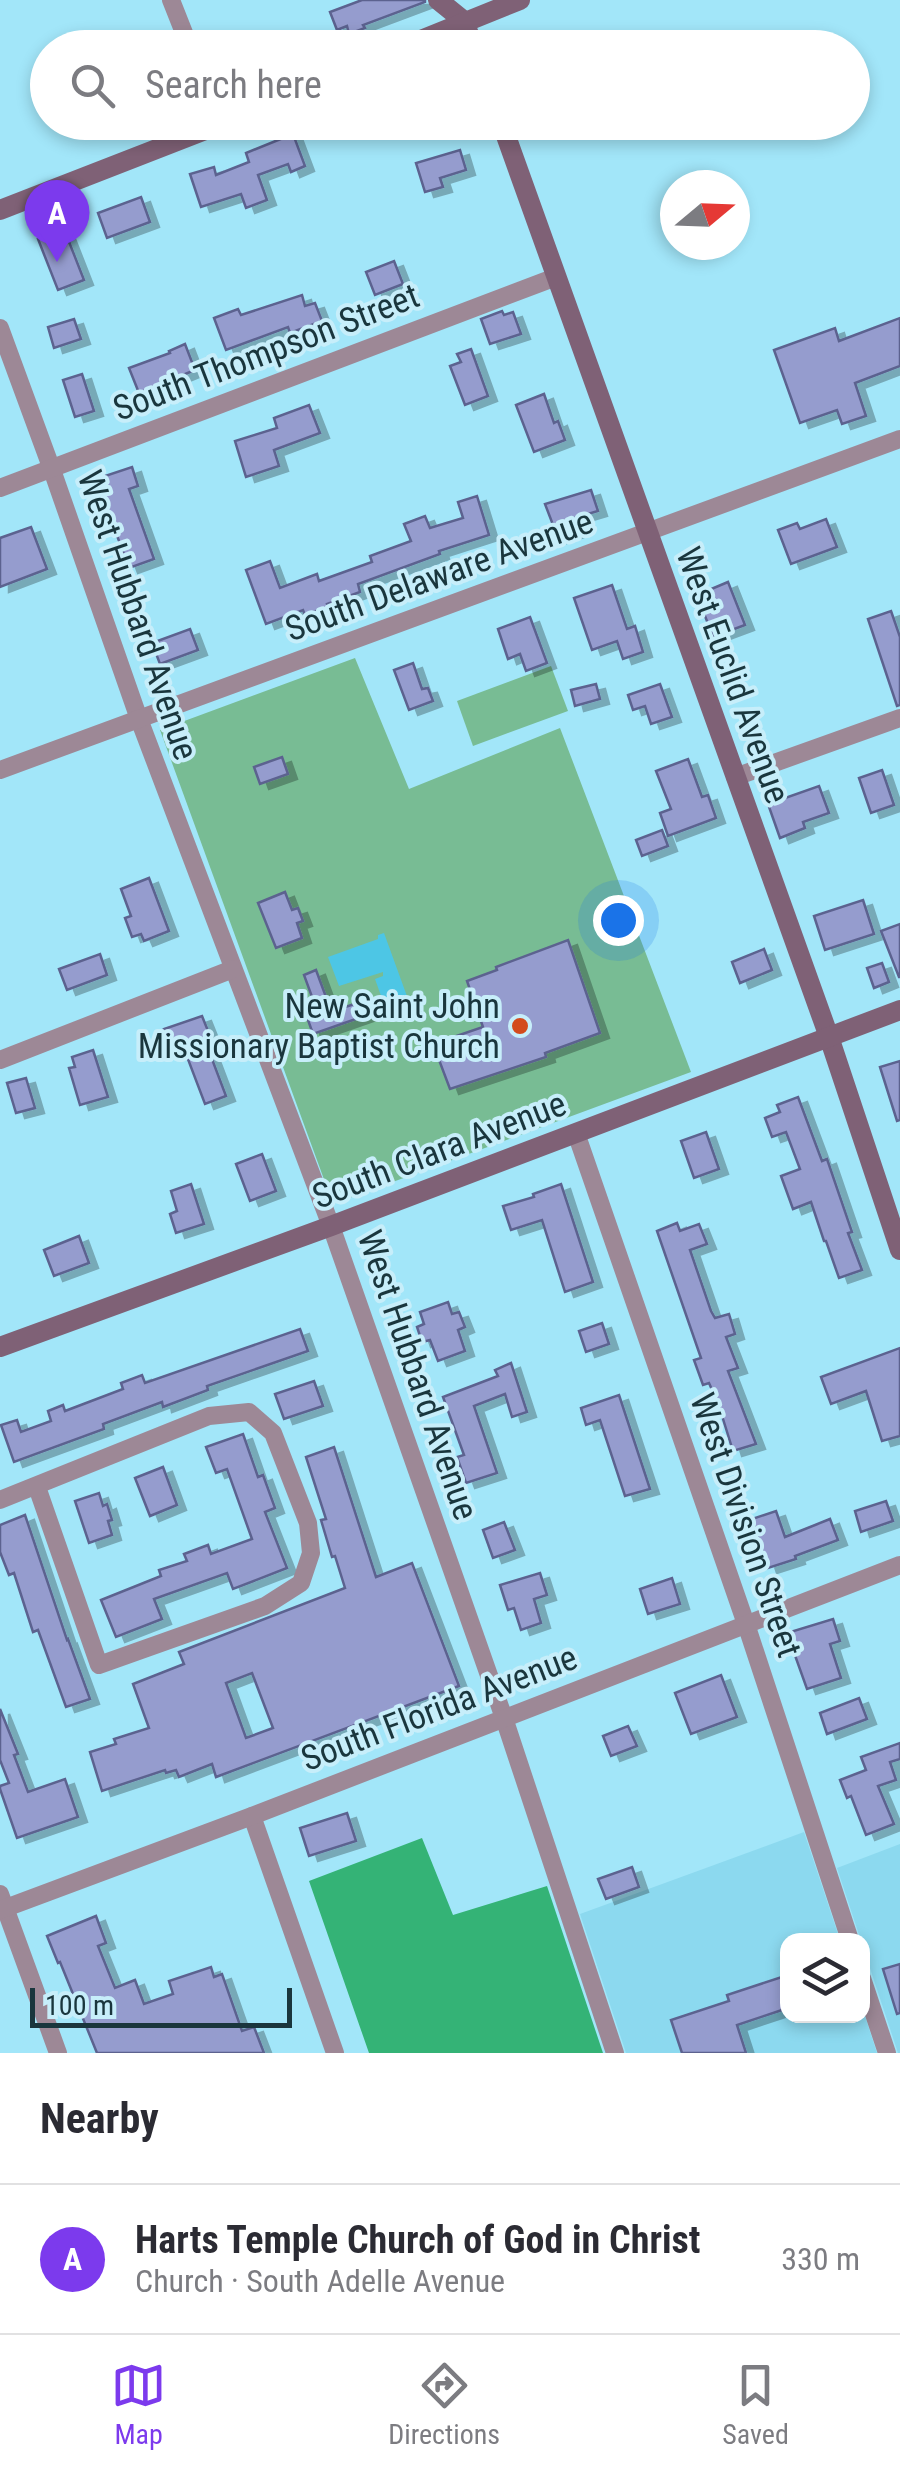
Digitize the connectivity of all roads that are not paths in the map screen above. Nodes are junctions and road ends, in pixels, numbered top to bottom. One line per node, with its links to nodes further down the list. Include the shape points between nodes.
1 (172, 0): 5 (street)
2 (438, 0): 4 (street)
3 (520, 0): 4 (street)
4 (464, 20): 6 (street); 7 (street)
5 (183, 30)
6 (442, 30)
7 (468, 30)
8 (178, 140): 10 (street)
9 (507, 140): 11 (street, West Euclid Avenue)
10 (0, 210)
11 (556, 277): 14 (street, South Thompson Street); 16 (street, West Euclid Avenue)
12 (0, 328): 14 (street, West Hubbard Avenue)
13 (900, 439): 16 (street, South Delaware Avenue)
14 (51, 468): 15 (street, South Thompson Street); 18 (street, West Hubbard Avenue)
15 (0, 488)
16 (648, 533): 18 (street, South Delaware Avenue); 20 (street, West Euclid Avenue)
17 (900, 718): 20 (street)
18 (139, 719): 19 (street, South Delaware Avenue); 21 (street, West Hubbard Avenue)
19 (0, 770)
20 (735, 777): 23 (street, West Euclid Avenue)
21 (232, 969): 24 (street); 26 (street, West Hubbard Avenue)
22 (900, 1010): 23 (street, South Clara Avenue)
23 (829, 1038): 25 (street, South Clara Avenue); 27 (street, West Euclid Avenue)
24 (0, 1060)
25 (576, 1133): 26 (street, South Clara Avenue); 32 (street, West Division Street)
26 (331, 1226): 28 (street, South Clara Avenue); 33 (street, West Hubbard Avenue)
27 (900, 1250)
28 (0, 1347)
29 (37, 1487): 29 (street, via 100,1665 266,1606 302,1584 308,1523 273,1433 249,1412 210,1416); 30 (street)
30 (0, 1500)
31 (900, 1565): 32 (street, South Florida Avenue)
32 (746, 1624): 33 (street, South Florida Avenue); 36 (street, West Division Street)
33 (504, 1718): 34 (street, South Florida Avenue); 40 (street, West Hubbard Avenue)
34 (252, 1816): 35 (street, South Florida Avenue); 39 (street)
35 (2, 1904): 38 (street)
36 (848, 1933)
37 (870, 2002): 41 (street)
38 (58, 2053)
39 (335, 2053)
40 (615, 2053)
41 (887, 2053)

